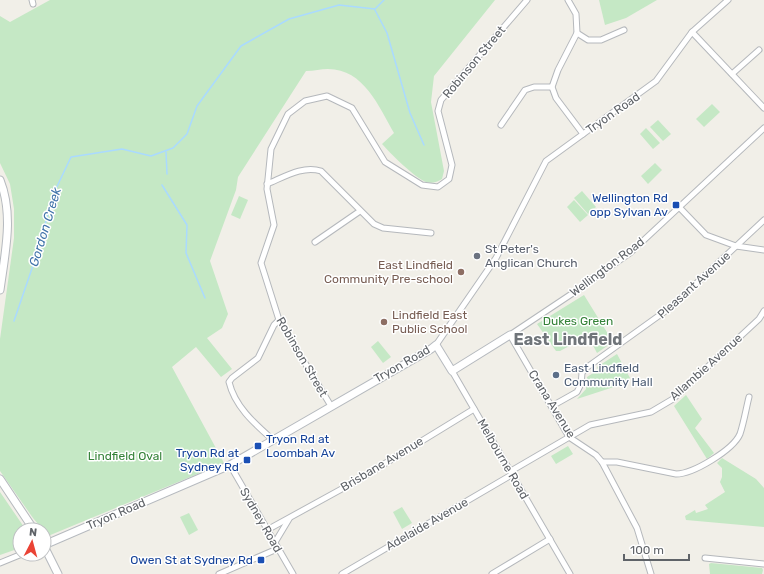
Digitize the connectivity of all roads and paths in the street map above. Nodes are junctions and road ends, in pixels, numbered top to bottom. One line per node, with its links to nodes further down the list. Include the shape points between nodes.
1 (527, 0): 15 (street, Robinson Street, via 442,100 438,111 452,165 449,178 444,184 438,187 422,185 385,162 352,108 327,96 305,101 288,114 271,149)
2 (568, 0): 6 (street, via 576,14)
3 (728, 0): 5 (street, Tryon Road)
4 (624, 30): 6 (street, via 601,40 588,40)
5 (692, 32): 8 (street); 13 (street, Tryon Road, via 656,81)
6 (578, 33): 9 (street)
7 (759, 50): 8 (street)
8 (732, 74): 10 (street)
9 (552, 87): 11 (street, via 525,90); 13 (street, via 556,98)
10 (764, 108)
11 (501, 125)
12 (764, 128): 16 (street, Wellington Road)
13 (583, 134): 27 (street, Tryon Road, via 546,161 496,258)
14 (0, 180): 23 (street, via 7,204 8,226)
15 (267, 184): 17 (street, via 307,168 314,168 321,171); 25 (street, Robinson Street, via 274,225 261,263)
16 (679, 207): 21 (street, via 702,232); 26 (street, Wellington Road, via 619,261)
17 (360, 211): 19 (street, via 374,224 383,228); 20 (street)
18 (764, 220): 21 (street, Pleasant Avenue)
19 (431, 233)
20 (315, 242)
21 (736, 246): 22 (street); 31 (street, Pleasant Avenue, via 665,312 586,368 582,373 580,389)
22 (764, 250)
23 (0, 290)
24 (764, 311): 33 (street, Allambie Avenue, via 673,399 650,412 598,422)
25 (279, 320): 30 (street, Robinson Street); 34 (street, via 258,358 229,382 246,415)
26 (510, 335): 28 (street, Wellington Road); 31 (street, Crana Avenue)
27 (436, 345): 28 (street, Melbourne Road); 30 (street, Tryon Road)
28 (452, 371): 32 (street, Melbourne Road)
29 (749, 397): 35 (street, via 738,436 708,464 676,474 617,462)
30 (331, 406): 34 (street, Tryon Road)
31 (552, 406): 33 (street, Crana Avenue)
32 (474, 409): 37 (street, Melbourne Road); 39 (street, Brisbane Avenue)
33 (569, 437): 35 (street, Crana Avenue); 37 (street, Allambie Avenue)
34 (273, 440): 36 (street, Tryon Road)
35 (602, 462): 56 (street, Crana Avenue, via 637,528)
36 (230, 465): 41 (street, Sydney Road); 43 (street, Tryon Road)
37 (512, 473): 42 (street, Melbourne Road); 53 (street, Adelaide Avenue)
38 (0, 479): 40 (street)
39 (290, 518): 41 (street, Brisbane Avenue); 44 (street, Brisbane Avenue)
40 (29, 522)
41 (267, 530): 44 (street, Sydney Road)
42 (550, 540): 54 (street); 55 (street, Melbourne Road)
43 (52, 542)
44 (276, 546): 51 (street); 52 (street, Sydney Road)
45 (12, 558): 47 (street)
46 (705, 558): 49 (street)
47 (0, 562)
48 (52, 562): 50 (street)
49 (764, 564)
50 (58, 574)
51 (219, 574)
52 (293, 574)
53 (342, 574)
54 (492, 574)
55 (570, 574)
56 (651, 574)

